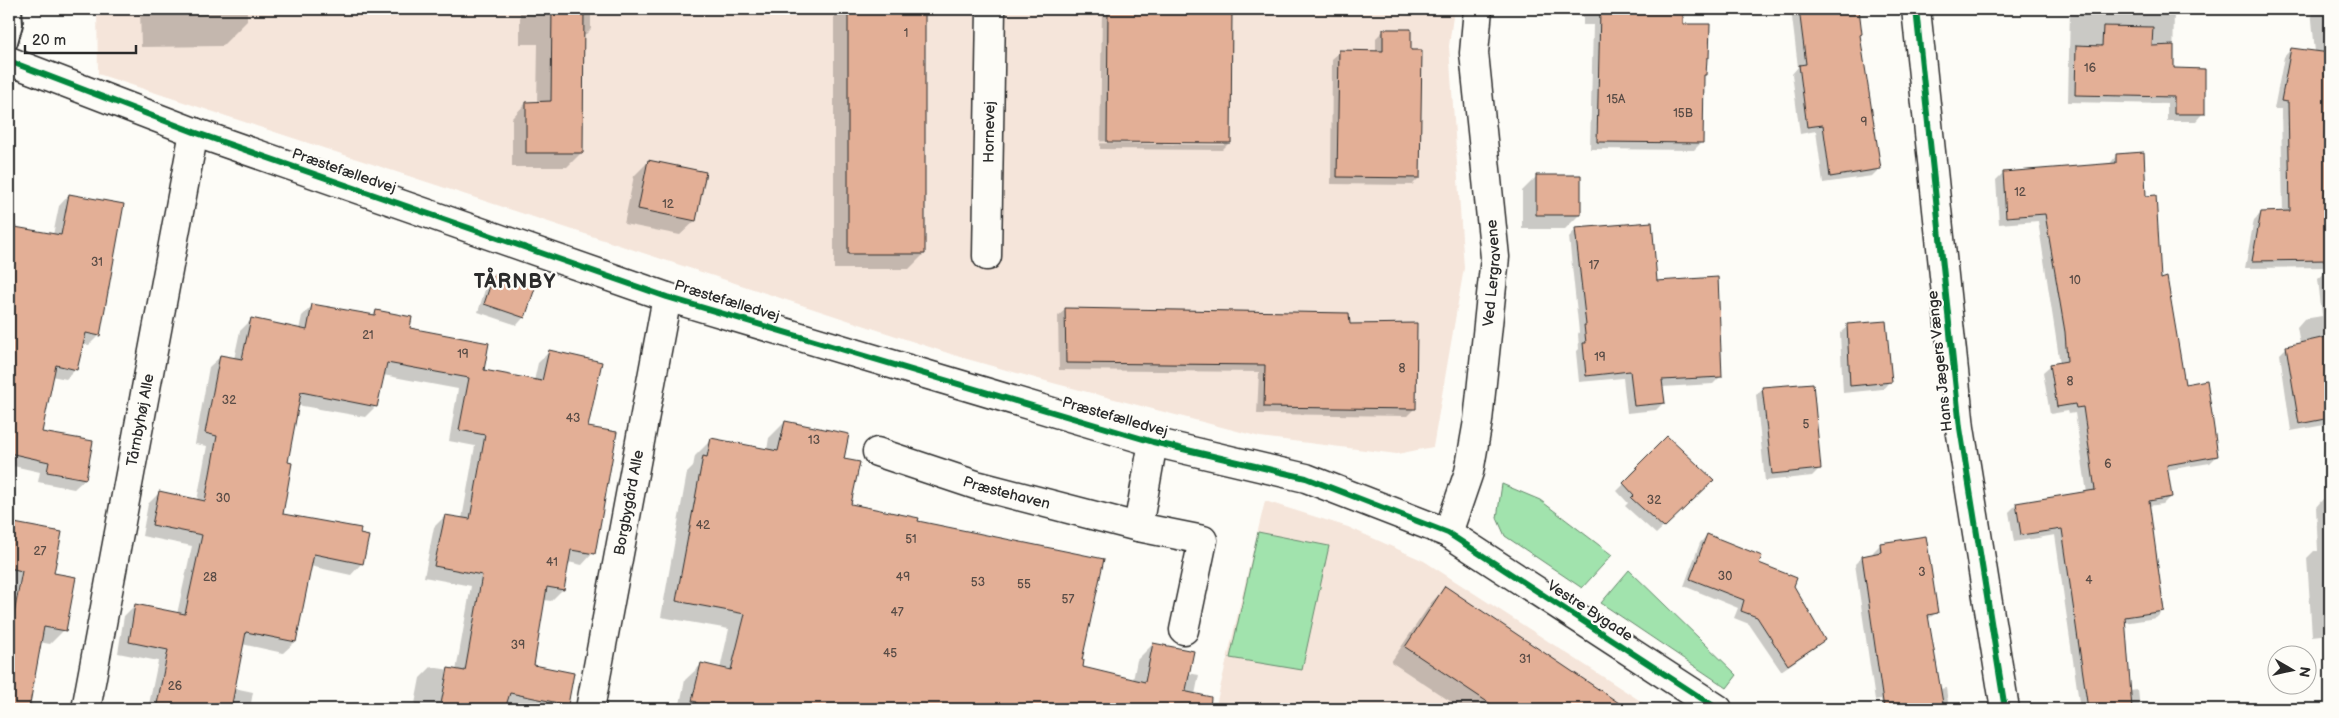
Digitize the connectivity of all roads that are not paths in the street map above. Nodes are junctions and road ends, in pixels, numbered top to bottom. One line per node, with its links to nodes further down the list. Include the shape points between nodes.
1 (12, 9): 5 (lane, via 14,24)
2 (991, 9): 8 (street, Hornevej)
3 (1478, 9): 13 (street, Ved Lergravene, via 1474,53 1495,257 1474,447)
4 (1916, 9): 18 (street, Hans Jægers Vænge, via 1960,428)
5 (9, 42)
6 (9, 62): 7 (street, Præstefælledvej)
7 (194, 132): 9 (street, Præstefælledvej); 15 (street, Tårnbyhøj Alle)
8 (987, 256)
9 (667, 297): 10 (street, Præstefælledvej); 16 (street, Borgbygård Alle)
10 (1153, 442): 12 (street); 13 (street, Præstefælledvej, via 1306,478)
11 (877, 452): 12 (street, Præstehaven, via 976,485)
12 (1138, 527): 14 (street, Præstehaven, via 1203,540)
13 (1448, 533): 17 (street, Vestre Bygade)
14 (1184, 630)
15 (86, 709)
16 (590, 709)
17 (1718, 709)
18 (2005, 709)

